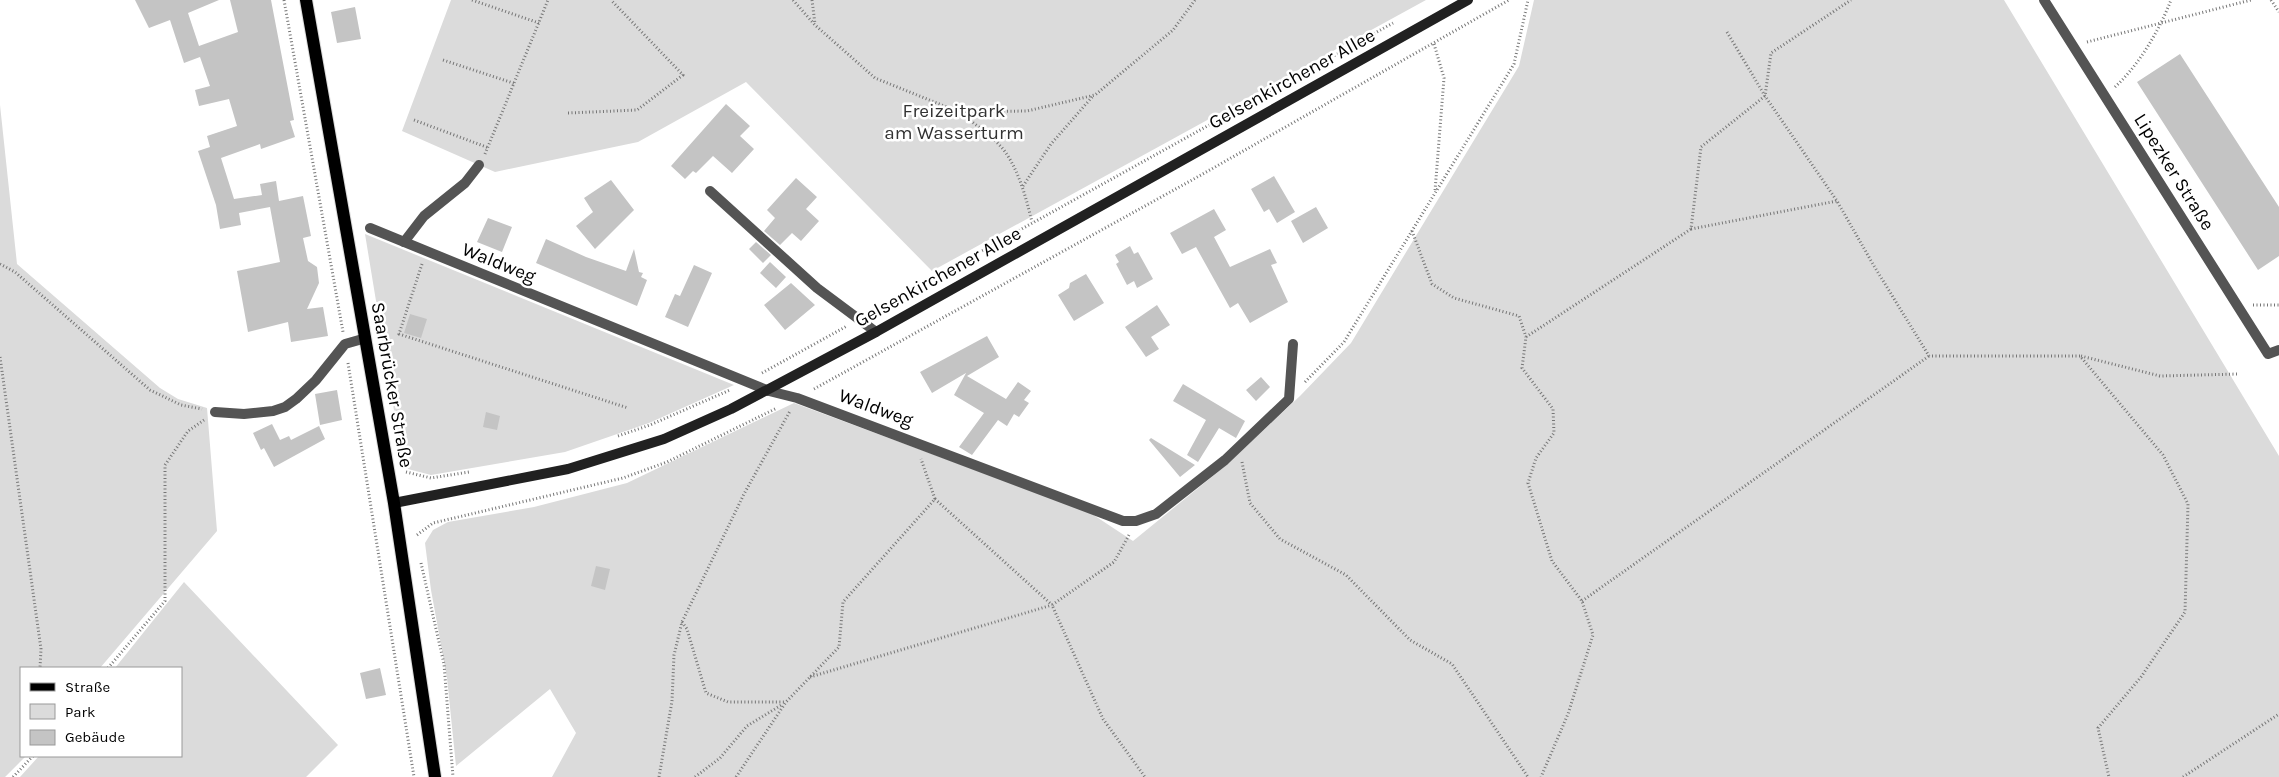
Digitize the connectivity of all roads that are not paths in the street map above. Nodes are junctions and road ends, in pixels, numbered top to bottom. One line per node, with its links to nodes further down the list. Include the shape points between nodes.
1 (306, 0): 9 (main road, Saarbrücker Straße)
2 (1468, 0): 8 (main road, Gelsenkirchener Allee)
3 (2044, 0): 11 (street, Lipezker Straße, via 2268,354)
4 (479, 165): 7 (street, via 465,182 424,216)
5 (710, 191): 8 (street, via 817,288)
6 (370, 228): 7 (street, Waldweg)
7 (404, 242): 12 (street, Waldweg)
8 (876, 332): 12 (main road, Gelsenkirchener Allee)
9 (366, 338): 13 (street, via 345,344 316,380 285,407 244,414); 14 (main road, Saarbrücker Straße)
10 (1293, 344): 12 (street, Waldweg, via 1289,399 1225,460 1156,514 1136,521 1123,521 915,441)
11 (2279, 350)
12 (769, 391): 14 (main road, Gelsenkirchener Allee, via 664,439 568,469)
13 (215, 412)
14 (394, 503): 15 (main road, Saarbrücker Straße)
15 (435, 777)

